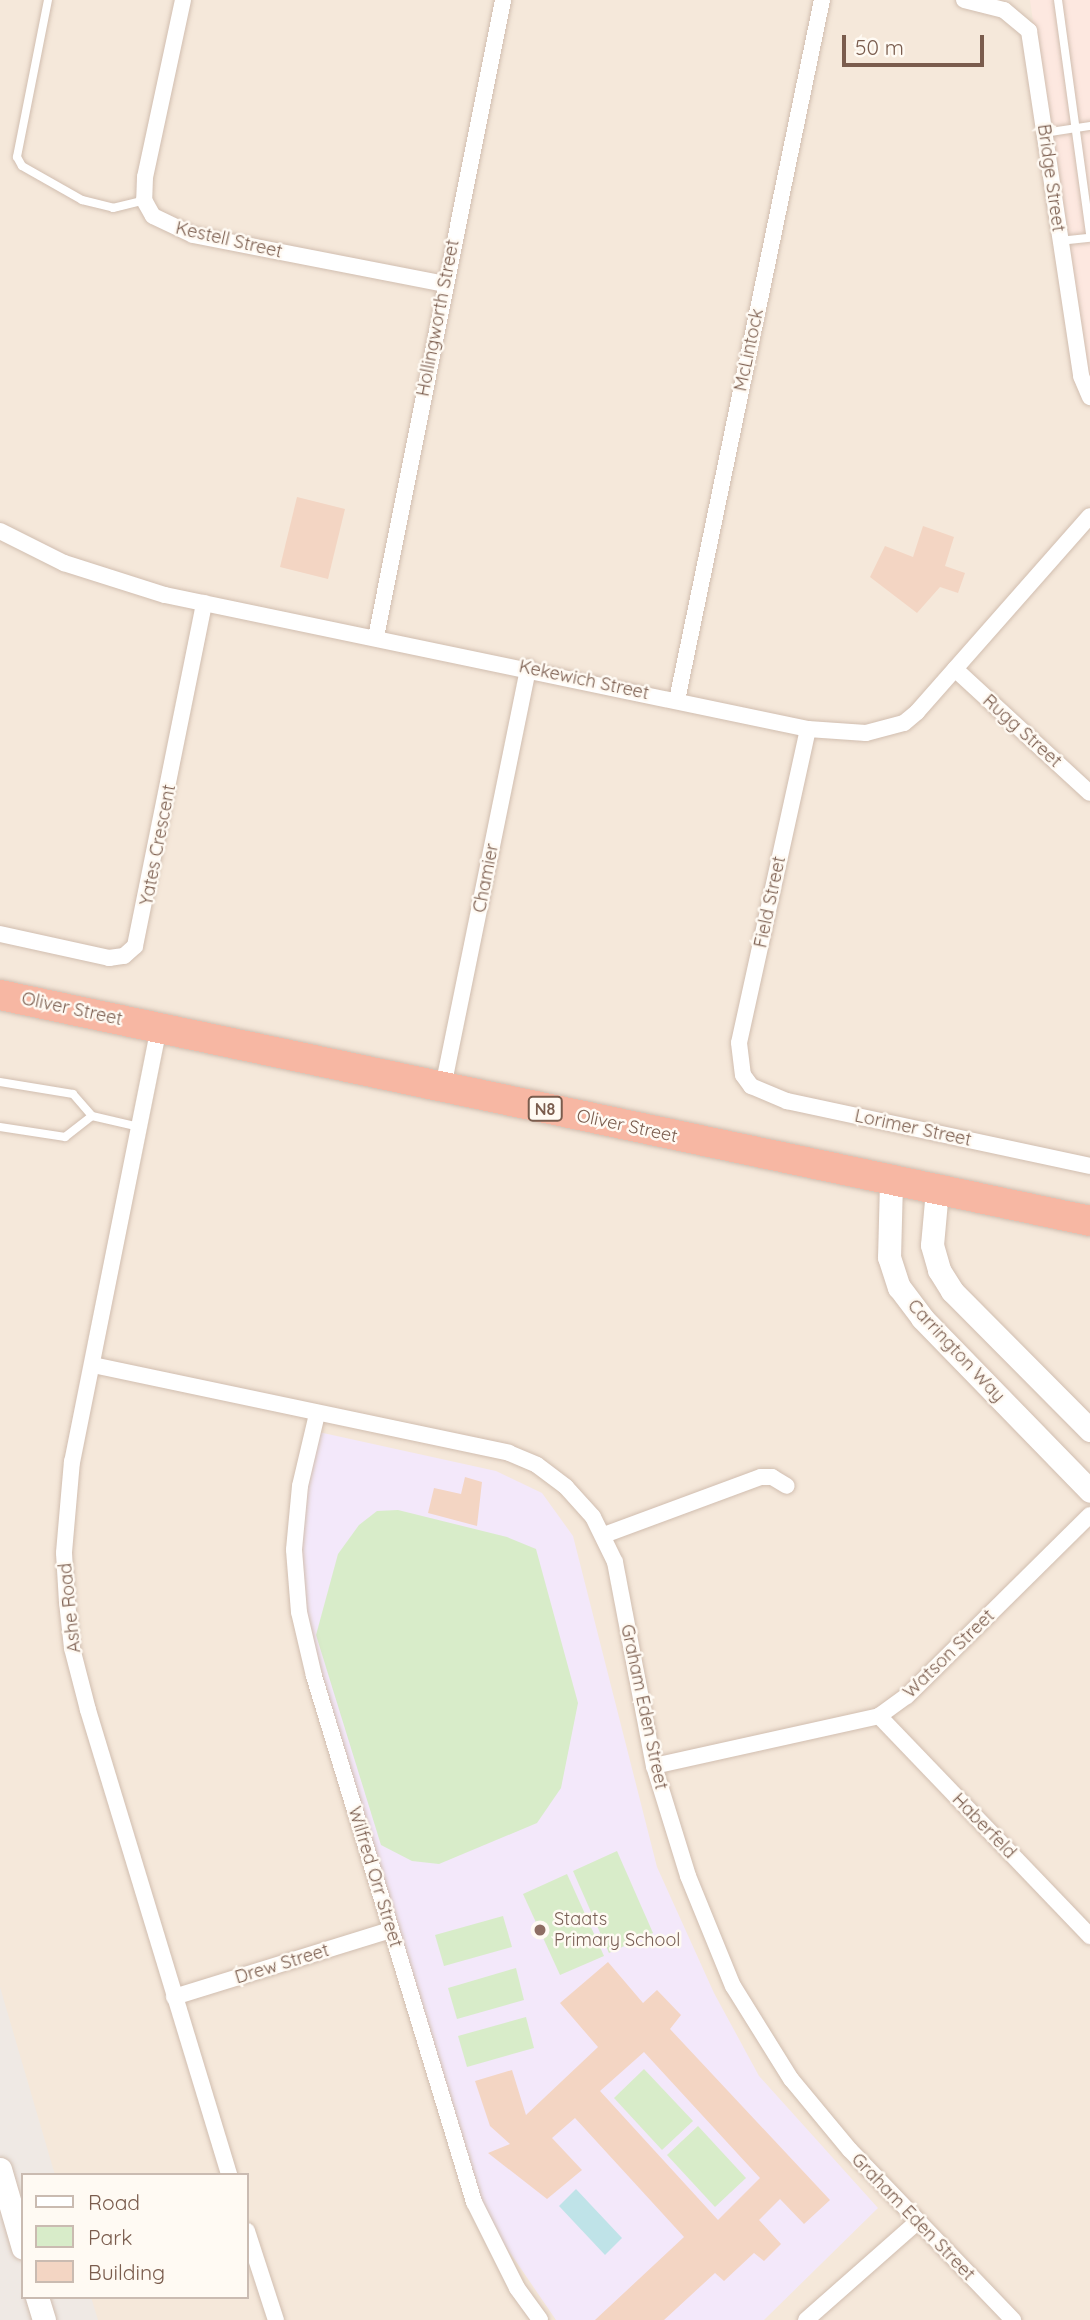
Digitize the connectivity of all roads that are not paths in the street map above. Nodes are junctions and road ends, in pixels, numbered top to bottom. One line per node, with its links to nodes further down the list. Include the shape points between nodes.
1 (48, 0): 10 (lane, via 17,157 22,166 82,200 113,208)
2 (183, 0): 10 (street)
3 (503, 0): 13 (street, Hollingworth Street)
4 (822, 0): 21 (street, McLintock)
5 (964, 0): 9 (street, Bridge Street, via 1004,10 1025,23)
6 (1058, 0): 7 (lane)
7 (1076, 126): 8 (lane); 9 (lane); 11 (lane)
8 (1090, 126)
9 (1044, 134): 12 (street, Bridge Street)
10 (144, 200): 13 (street, Kestell Street, via 153,216 183,233)
11 (1090, 235): 12 (lane)
12 (1059, 241): 14 (street, Bridge Street, via 1082,376)
13 (444, 284): 18 (street, Hollingworth Street)
14 (1090, 397)
15 (1090, 516): 20 (street, Kekewich Street)
16 (0, 531): 17 (street, Kekewich Street, via 99,576)
17 (204, 603): 18 (street, Kekewich Street); 24 (street, Yates Crescent, via 135,946 124,956 109,958)
18 (376, 636): 19 (street, Kekewich Street)
19 (528, 668): 21 (street, Kekewich Street); 29 (street, Chamier)
20 (955, 669): 22 (street, Kekewich Street, via 917,712 883,732); 23 (street, Rugg Street)
21 (677, 700): 22 (street, Kekewich Street)
22 (808, 729): 27 (street, Field Street, via 739,1042)
23 (1090, 793)
24 (0, 934)
25 (0, 995): 26 (highway, Oliver Street / N8)
26 (159, 1027): 29 (highway, Oliver Street / N8); 32 (street, Ashe Road)
27 (743, 1075): 33 (street, Lorimer Street, via 751,1086 787,1101)
28 (0, 1082): 30 (lane, via 73,1094)
29 (443, 1087): 34 (highway, Oliver Street / N8)
30 (92, 1116): 31 (lane, via 65,1137); 32 (lane)
31 (0, 1127)
32 (139, 1127): 37 (street, Ashe Road)
33 (1090, 1166)
34 (891, 1182): 35 (highway, Oliver Street / N8); 41 (street, Carrington Way, via 889,1257 899,1287 922,1318)
35 (937, 1191): 36 (highway, Oliver Street / N8); 39 (street, via 932,1245 945,1281)
36 (1090, 1222)
37 (93, 1365): 38 (street, Graham Eden Street); 48 (street, Ashe Road, via 67,1503 64,1553 72,1648)
38 (317, 1414): 43 (street, Graham Eden Street, via 509,1453 537,1465 566,1487); 46 (street, Wilfred Orr Street, via 300,1486 294,1550 299,1612)
39 (1090, 1430)
40 (787, 1486): 43 (street, via 772,1477 761,1477)
41 (1090, 1491)
42 (1090, 1515): 44 (street, Watson Street, via 907,1696)
43 (604, 1535): 45 (street, Graham Eden Street, via 615,1562)
44 (879, 1716): 45 (street, Watson Street); 47 (street, Haberfeld)
45 (654, 1766): 51 (street, Graham Eden Street, via 688,1876 733,1986 791,2079)
46 (391, 1930): 48 (street, Drew Street); 57 (street, Wilfred Orr Street, via 474,2202 517,2288)
47 (1090, 1936)
48 (174, 1997): 50 (street, Ashe Road)
49 (0, 2169): 53 (street)
50 (228, 2173)
51 (916, 2223): 58 (street); 59 (street, Graham Eden Street)
52 (248, 2234): 56 (street)
53 (21, 2241)
54 (38, 2299): 55 (street)
55 (44, 2320)
56 (275, 2320)
57 (540, 2320)
58 (806, 2320)
59 (1013, 2320)

